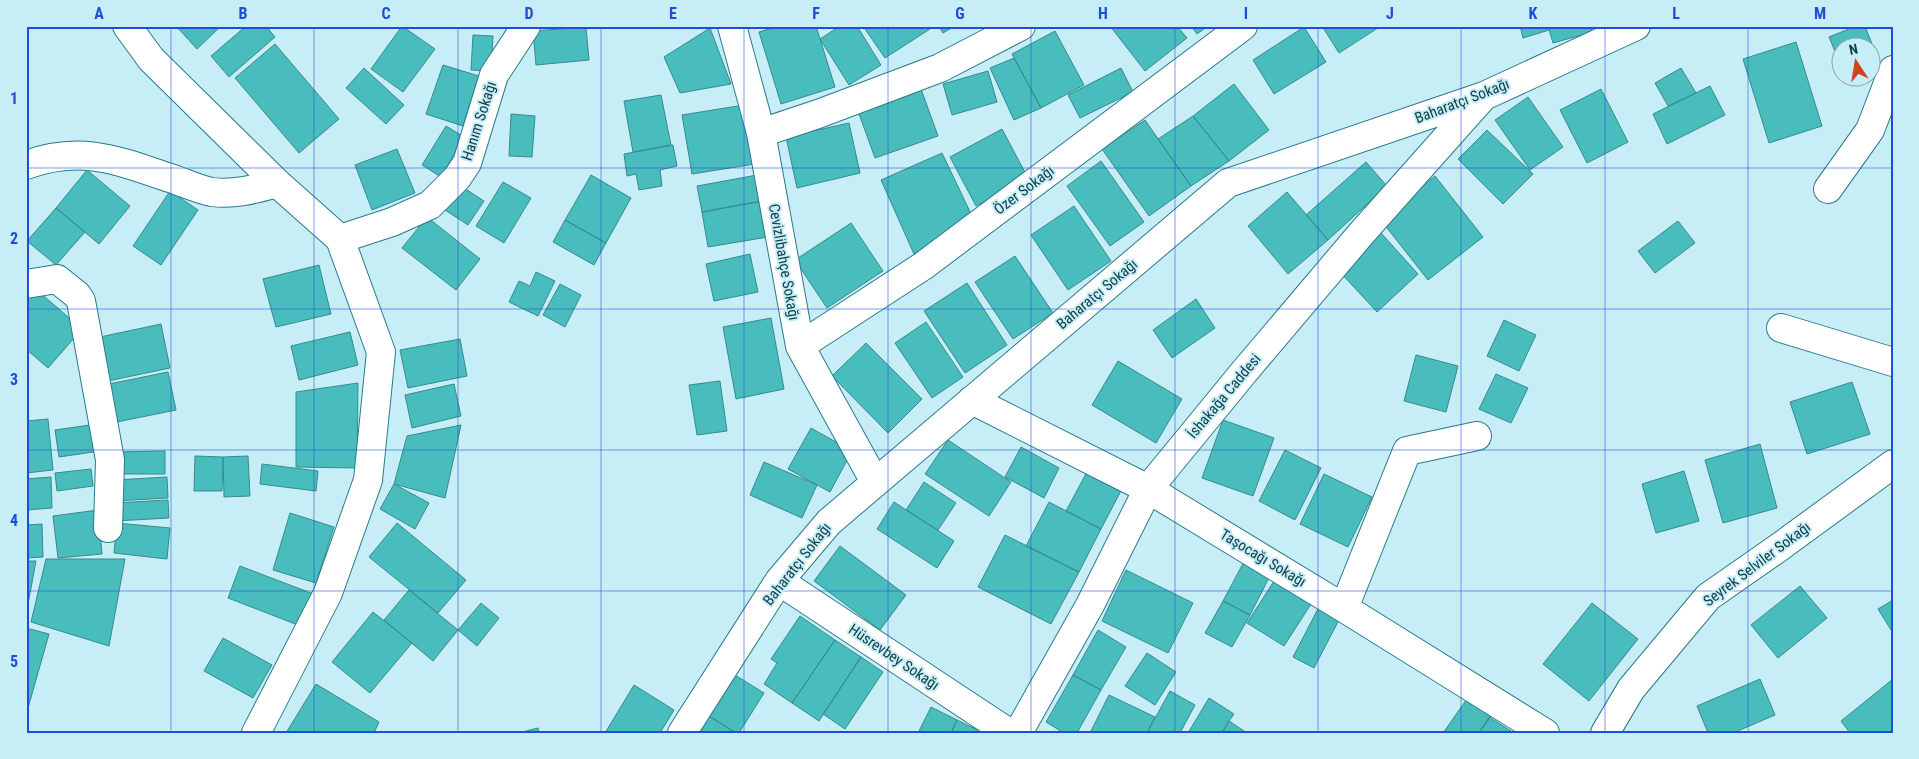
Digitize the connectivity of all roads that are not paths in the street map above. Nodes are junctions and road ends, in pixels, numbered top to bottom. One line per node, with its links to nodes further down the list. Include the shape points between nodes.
1 (127, 26): 11 (street, via 151,59)
2 (526, 26): 13 (street, Hanım Sokağı, via 494,75 467,163 457,178 430,205)
3 (732, 26): 9 (street, Cevizlibahçe Sokağı)
4 (1021, 26): 9 (street, via 940,68)
5 (1243, 26): 16 (street, Özer Sokağı, via 923,266)
6 (1636, 26): 8 (street, Baharatçı Sokağı)
7 (1893, 70): 12 (street, via 1870,130)
8 (1484, 96): 18 (street, Baharatçı Sokağı, via 1228,184); 22 (street, İshakağa Caddesi, via 1360,235)
9 (760, 133): 16 (street, Cevizlibahçe Sokağı)
10 (26, 166): 11 (street, via 62,156 86,155 110,158 212,192 250,191)
11 (276, 183): 13 (street)
12 (1828, 189)
13 (340, 239): 26 (street, via 381,352 368,480 328,593)
14 (26, 284): 23 (street, via 57,279 81,301 110,460)
15 (1781, 328): 17 (street)
16 (800, 346): 21 (street, Cevizlibahçe Sokağı)
17 (1893, 362)
18 (972, 400): 21 (street, Baharatçı Sokağı); 22 (street, Taşocağı Sokağı)
19 (1477, 436): 25 (street, via 1407,451)
20 (1893, 464): 31 (street, Seyrek Selviler Sokağı, via 1708,597 1631,689)
21 (875, 482): 24 (street, Baharatçı Sokağı, via 829,522)
22 (1148, 489): 25 (street, Taşocağı Sokağı); 29 (street, İshakağa Caddesi, via 1090,605)
23 (108, 528)
24 (780, 581): 27 (street, Baharatçı Sokağı); 28 (street, Hüsrevbey Sokağı)
25 (1344, 608): 30 (street, Taşocağı Sokağı)
26 (256, 733)
27 (682, 733)
28 (1009, 733)
29 (1018, 733)
30 (1544, 733)
31 (1605, 733)

